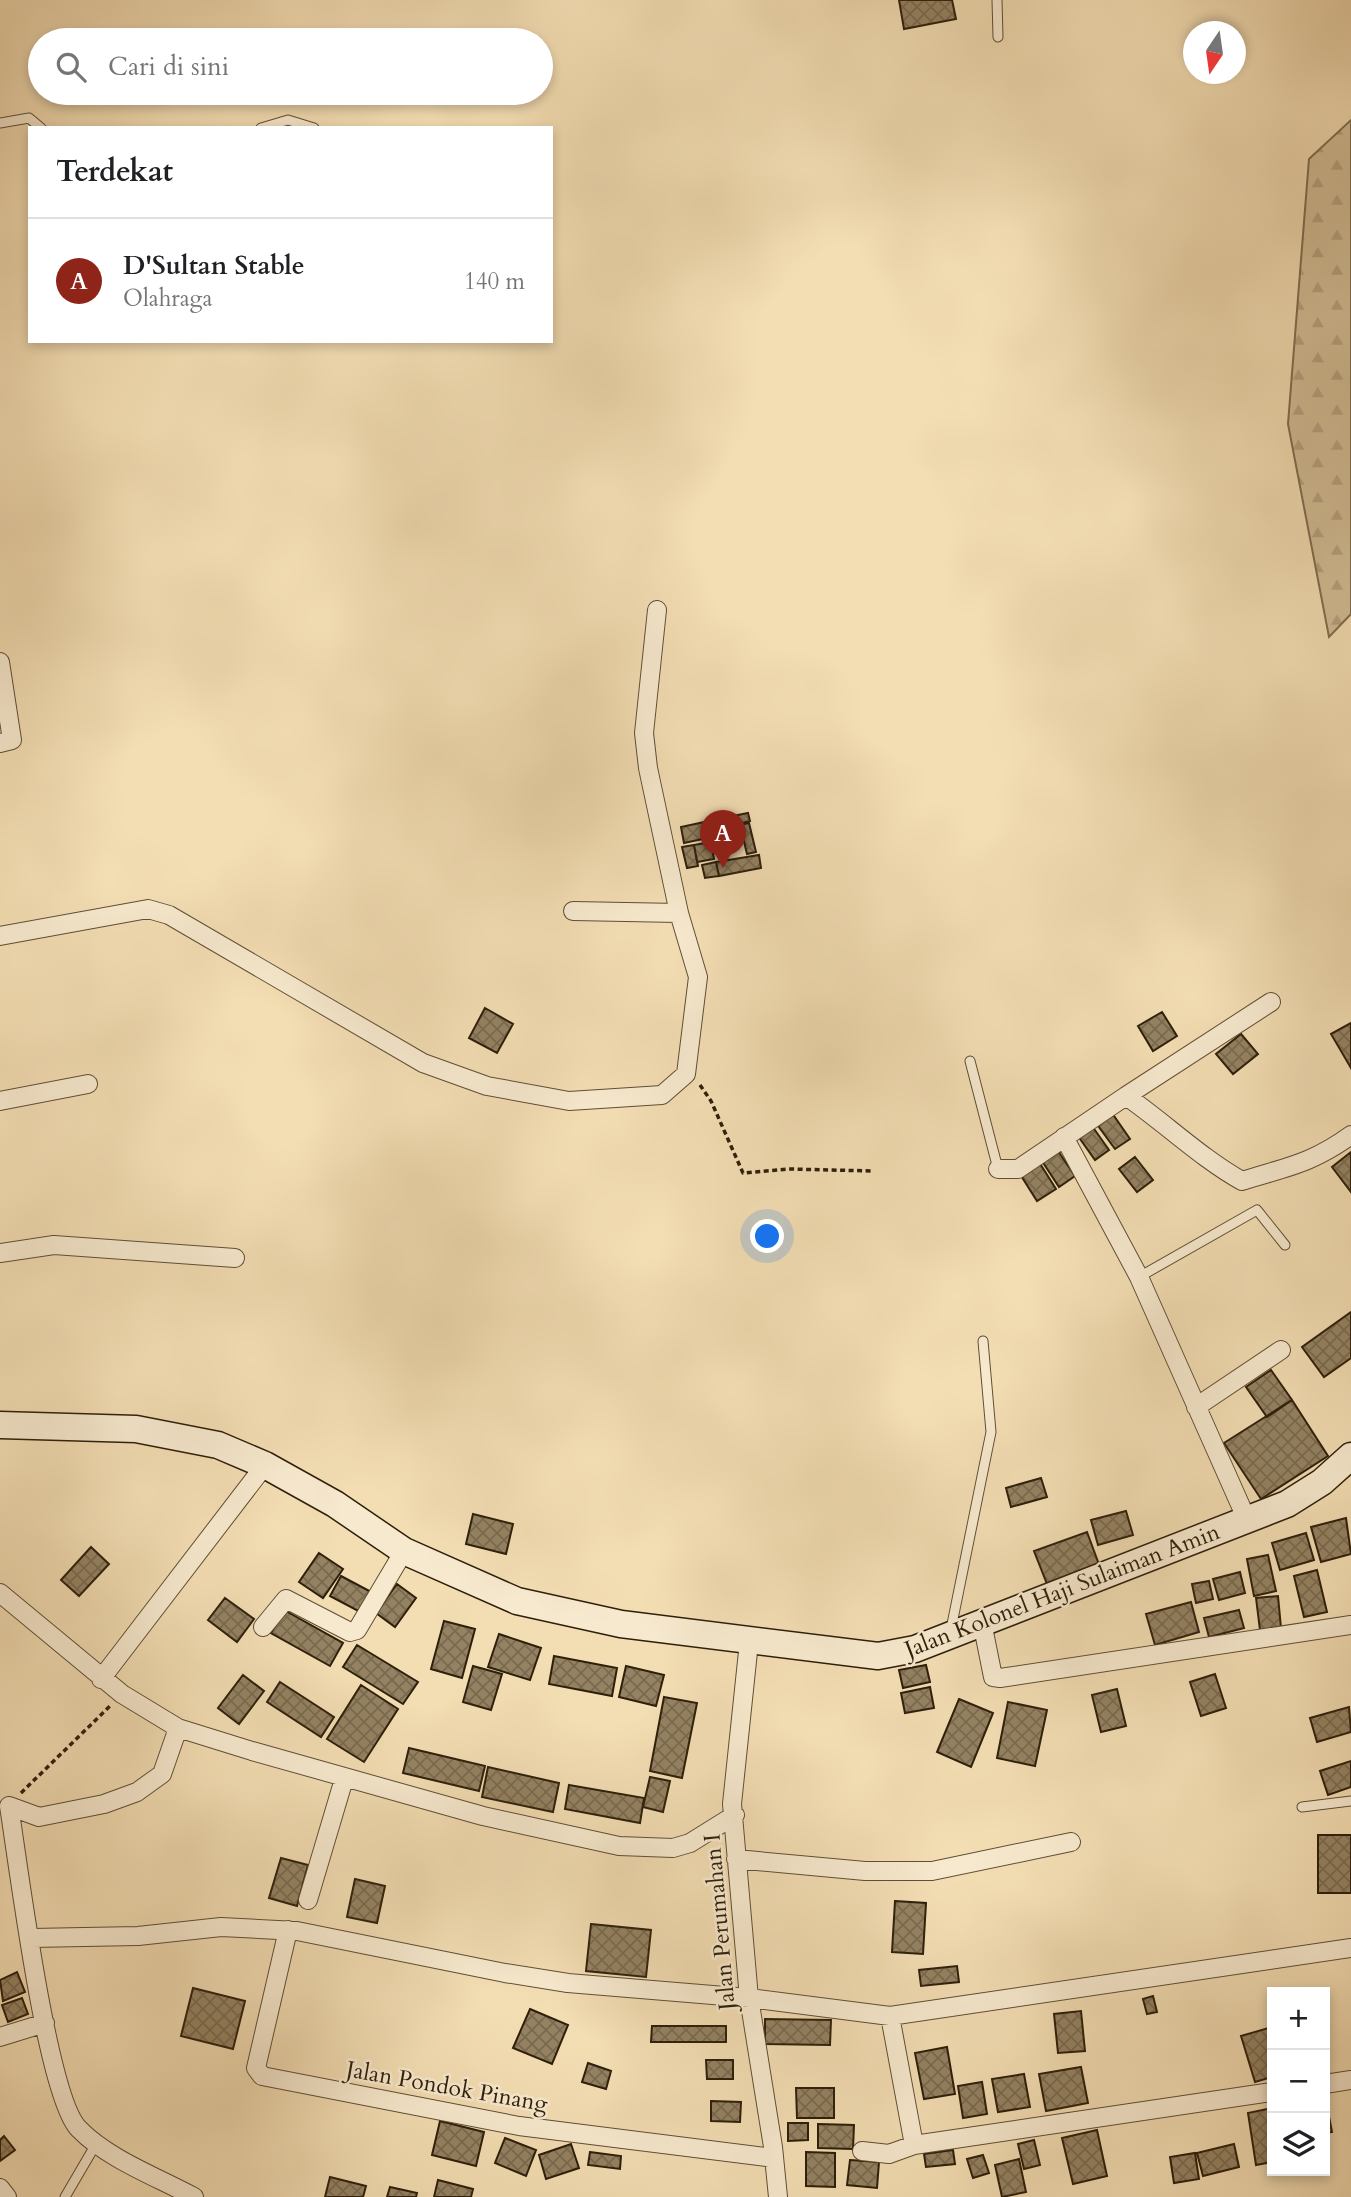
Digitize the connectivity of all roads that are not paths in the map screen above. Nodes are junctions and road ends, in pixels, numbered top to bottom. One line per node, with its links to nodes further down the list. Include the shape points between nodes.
1 (997, 0): 2 (lane)
2 (998, 37)
3 (0, 123): 4 (lane, via 29,118)
4 (39, 126)
5 (268, 126): 6 (lane, via 288,120)
6 (308, 126)
7 (657, 610): 11 (street, via 644,733)
8 (0, 662): 9 (street, via 12,740)
9 (0, 743)
10 (573, 911): 11 (street)
11 (679, 913): 12 (street, via 698,977 686,1074 662,1095 627,1100 569,1101 487,1086 423,1063 169,915 148,909)
12 (0, 936)
13 (1270, 1002): 16 (street)
14 (970, 1061): 20 (lane)
15 (88, 1084): 17 (street)
16 (1126, 1096): 18 (street, via 1221,1170 1242,1181 1289,1170); 19 (street)
17 (0, 1101)
18 (1351, 1135)
19 (1064, 1137): 20 (street, via 1018,1169); 24 (street)
20 (998, 1169)
21 (1285, 1245): 24 (lane, via 1257,1210)
22 (0, 1253): 23 (street, via 54,1245)
23 (235, 1258)
24 (1139, 1277): 27 (street)
25 (984, 1341): 37 (lane, via 991,1432)
26 (1281, 1350): 27 (street)
27 (1196, 1407): 31 (street)
28 (0, 1425): 30 (street, Jalan Kolonel Haji Sulaiman Amin, via 136,1429 218,1445)
29 (1351, 1456): 31 (street, Jalan Kolonel Haji Sulaiman Amin, via 1287,1504)
30 (265, 1465): 32 (street, Jalan Kolonel Haji Sulaiman Amin, via 335,1504); 39 (street)
31 (1247, 1520): 34 (street, Jalan Kolonel Haji Sulaiman Amin)
32 (404, 1551): 36 (street, via 357,1630 349,1632 286,1599); 38 (street, Jalan Kolonel Haji Sulaiman Amin, via 517,1601 621,1624)
33 (0, 1593): 39 (street)
34 (982, 1622): 35 (street, via 993,1677 1000,1678); 37 (street, Jalan Kolonel Haji Sulaiman Amin)
35 (1351, 1625)
36 (263, 1627)
37 (951, 1634): 38 (street, Jalan Kolonel Haji Sulaiman Amin, via 915,1649 881,1656)
38 (749, 1642): 45 (street, Jalan Perumahan I, via 732,1804)
39 (101, 1679): 40 (street)
40 (178, 1728): 41 (street); 43 (street, via 162,1774 137,1792 39,1817)
41 (344, 1779): 45 (street, via 483,1816 654,1850 690,1843); 48 (street)
42 (1351, 1801): 44 (lane)
43 (4, 1803): 50 (street)
44 (1302, 1807)
45 (735, 1815): 47 (street, Jalan Perumahan I)
46 (1071, 1842): 47 (street, via 932,1871 865,1871)
47 (736, 1859): 52 (street, Jalan Perumahan I)
48 (308, 1900)
49 (288, 1930): 50 (street, via 222,1927 138,1936); 52 (street, via 517,1975); 62 (street, Jalan Pondok Pinang, via 256,2068 262,2076 519,2126)
50 (30, 1938): 54 (street)
51 (1351, 1948): 53 (street)
52 (749, 1998): 53 (street); 62 (street, Jalan Perumahan I)
53 (890, 2016): 60 (street)
54 (45, 2023): 55 (street); 59 (street, via 68,2112 76,2127)
55 (0, 2038)
56 (1351, 2080): 57 (street)
57 (1330, 2083)
58 (1267, 2093): 60 (street)
59 (96, 2144): 65 (lane); 66 (street)
60 (914, 2145): 61 (street, via 889,2154)
61 (862, 2151)
62 (774, 2158): 67 (street, Jalan Perumahan I)
63 (0, 2188): 64 (street)
64 (7, 2197)
65 (65, 2197)
66 (194, 2197)
67 (778, 2197)

